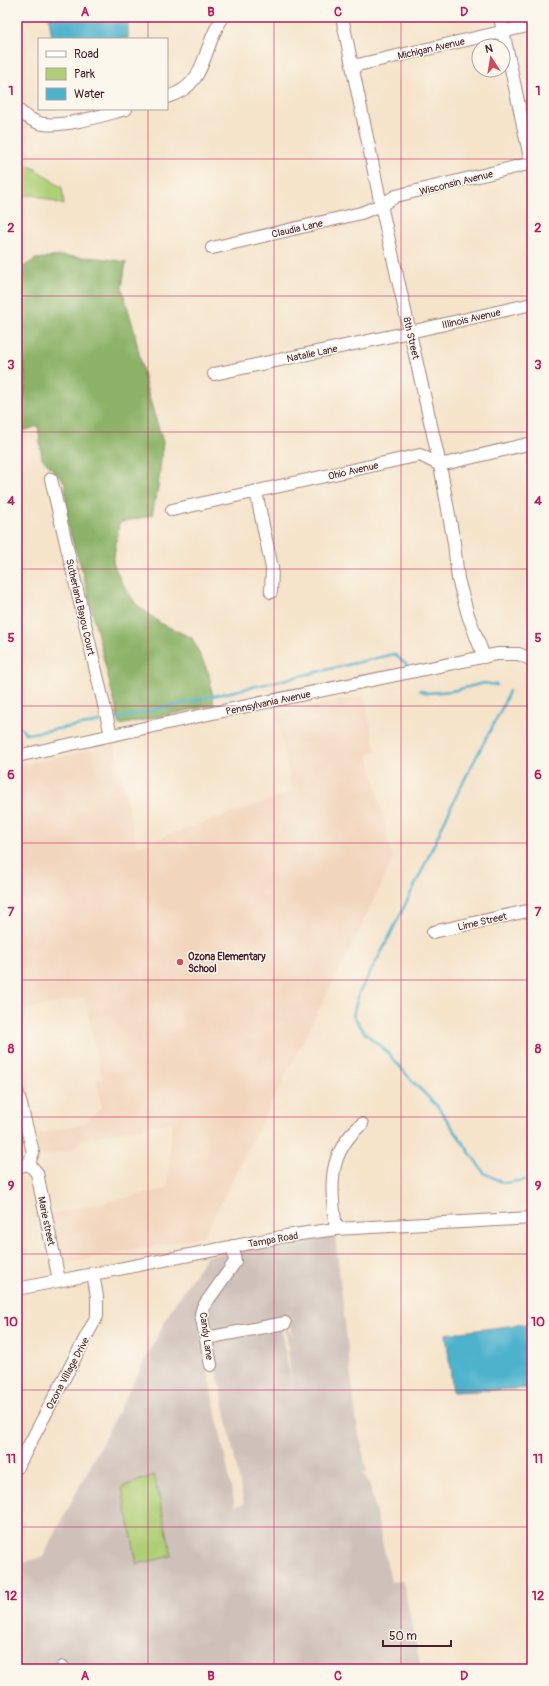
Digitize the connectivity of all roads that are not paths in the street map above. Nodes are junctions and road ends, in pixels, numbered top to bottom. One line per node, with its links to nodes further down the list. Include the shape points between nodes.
1 (223, 17): 7 (street, via 216,27 194,82 184,90)
2 (342, 17): 6 (street, 8th Street)
3 (500, 17): 5 (street)
4 (532, 25): 5 (street, Michigan Avenue)
5 (503, 32): 6 (street, Michigan Avenue); 10 (street)
6 (353, 66): 11 (street, 8th Street)
7 (168, 97)
8 (17, 109): 9 (street, via 43,124 63,124)
9 (122, 110)
10 (532, 164): 11 (street, Wisconsin Avenue, via 396,196)
11 (381, 205): 12 (street, Claudia Lane, via 361,213); 14 (street, 8th Street)
12 (212, 248)
13 (532, 304): 14 (street, Illinois Avenue)
14 (410, 332): 15 (street, Natalie Lane); 17 (street, 8th Street)
15 (214, 374)
16 (532, 443): 17 (street)
17 (440, 464): 19 (street, Ohio Avenue, via 420,455); 22 (street, 8th Street, via 458,579)
18 (51, 479): 24 (street, Sutherland Bayou Court)
19 (256, 492): 20 (street, Ohio Avenue); 21 (street, via 272,568)
20 (172, 510)
21 (271, 592)
22 (484, 657): 23 (street, Pennsylvania Avenue, via 519,654); 24 (street, Pennsylvania Avenue)
23 (532, 660)
24 (111, 735): 25 (street, Pennsylvania Avenue)
25 (17, 756)
26 (532, 910): 27 (street, Lime Street)
27 (433, 932)
28 (17, 1090): 30 (street, via 33,1152)
29 (362, 1124): 33 (street, via 351,1133 339,1150 333,1171 332,1197)
30 (29, 1164): 31 (street); 36 (street, Marie street, via 37,1173)
31 (17, 1167)
32 (532, 1218): 33 (street, Tampa Road)
33 (336, 1229): 34 (street, Tampa Road)
34 (233, 1246): 35 (street, Tampa Road); 39 (street, Candy Lane, via 235,1262 203,1307 201,1314)
35 (93, 1273): 36 (street, Tampa Road); 41 (street, Ozona Village Drive, via 97,1316)
36 (59, 1280): 37 (street, Tampa Road)
37 (17, 1289)
38 (284, 1323): 39 (street)
39 (206, 1338): 40 (street, Candy Lane)
40 (211, 1365)
41 (17, 1468)

